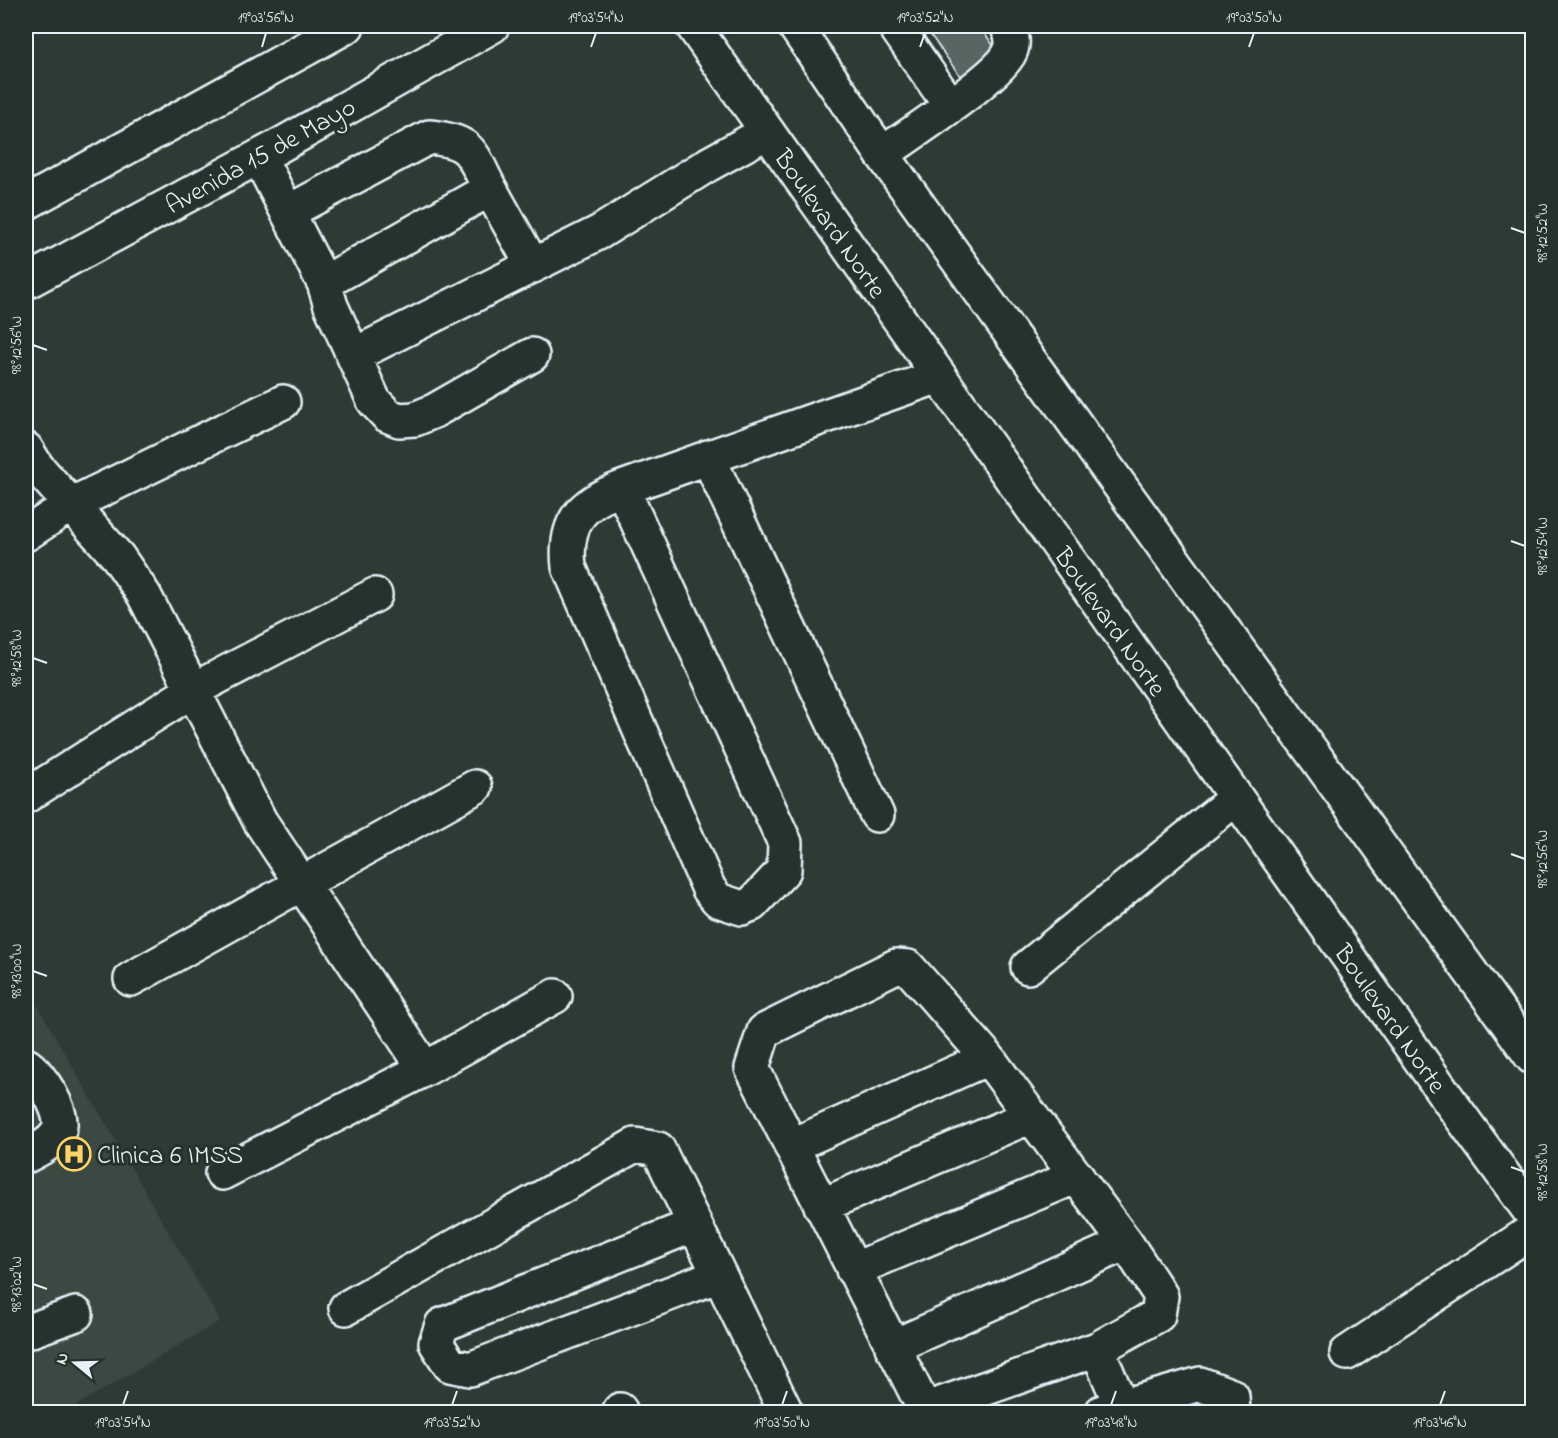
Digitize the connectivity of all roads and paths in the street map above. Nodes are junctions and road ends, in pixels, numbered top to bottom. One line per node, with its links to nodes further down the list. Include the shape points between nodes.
1 (347, 26): 12 (main road)
2 (492, 26): 10 (main road, Avenida 15 de Mayo)
3 (693, 26): 8 (main road, Boulevard Norte)
4 (795, 26): 9 (main road)
5 (895, 26): 7 (main road)
6 (1007, 26): 7 (main road, via 1013,46 1009,55)
7 (950, 105): 9 (main road)
8 (767, 132): 14 (main road, via 600,232); 19 (main road, Boulevard Norte)
9 (882, 154): 36 (main road)
10 (259, 157): 13 (main road); 15 (main road, Avenida 15 de Mayo)
11 (490, 189): 13 (main road, via 471,153 456,140 429,137); 14 (main road); 16 (main road)
12 (26, 203)
13 (288, 212): 16 (main road)
14 (533, 266): 17 (main road)
15 (26, 282)
16 (324, 283): 17 (main road)
17 (354, 355): 18 (main road, via 374,401 387,415 399,420 415,419 434,411)
18 (532, 355)
19 (939, 376): 22 (main road); 30 (main road, Boulevard Norte)
20 (283, 402): 24 (main road)
21 (26, 449): 24 (main road, via 37,468)
22 (708, 458): 23 (main road); 31 (main road)
23 (622, 488): 23 (main road, via 583,508 567,544 569,567 709,889 718,900 742,908 752,904 784,870 785,843)
24 (70, 505): 25 (main road); 27 (main road, via 118,557 144,595)
25 (26, 534)
26 (375, 595): 27 (main road)
27 (193, 690): 29 (main road); 32 (main road, via 260,821)
28 (475, 787): 32 (main road)
29 (26, 796)
30 (1236, 798): 33 (main road); 46 (main road, Boulevard Norte)
31 (877, 815)
32 (300, 883): 34 (main road); 39 (main road)
33 (1028, 968)
34 (131, 979)
35 (555, 996): 39 (main road)
36 (1533, 1057)
37 (988, 1058): 40 (main road); 41 (main road); 41 (main road, via 908,967 896,966 764,1030 752,1068)
38 (26, 1065): 42 (main road, via 38,1073 60,1115 59,1129 46,1146)
39 (425, 1069): 43 (main road)
40 (1031, 1116): 44 (main road); 45 (main road)
41 (791, 1146): 45 (main road)
42 (26, 1156)
43 (222, 1173)
44 (1077, 1176): 49 (main road); 50 (main road)
45 (821, 1206): 50 (main road)
46 (1533, 1214)
47 (694, 1225): 51 (main road); 51 (main road, via 442,1325 436,1343 450,1365 470,1369); 52 (main road, via 658,1149 635,1145)
48 (1533, 1231): 57 (main road)
49 (1126, 1243): 55 (main road); 56 (main road, via 1161,1296 1158,1315)
50 (853, 1270): 55 (main road)
51 (719, 1275): 60 (main road)
52 (346, 1308)
53 (76, 1314): 54 (main road)
54 (26, 1332)
55 (892, 1347): 59 (main road)
56 (1097, 1349): 58 (main road); 59 (main road)
57 (1347, 1353)
58 (1112, 1409): 61 (main road, via 1200,1384 1232,1396)
59 (925, 1411)
60 (786, 1413)
61 (1233, 1413)

